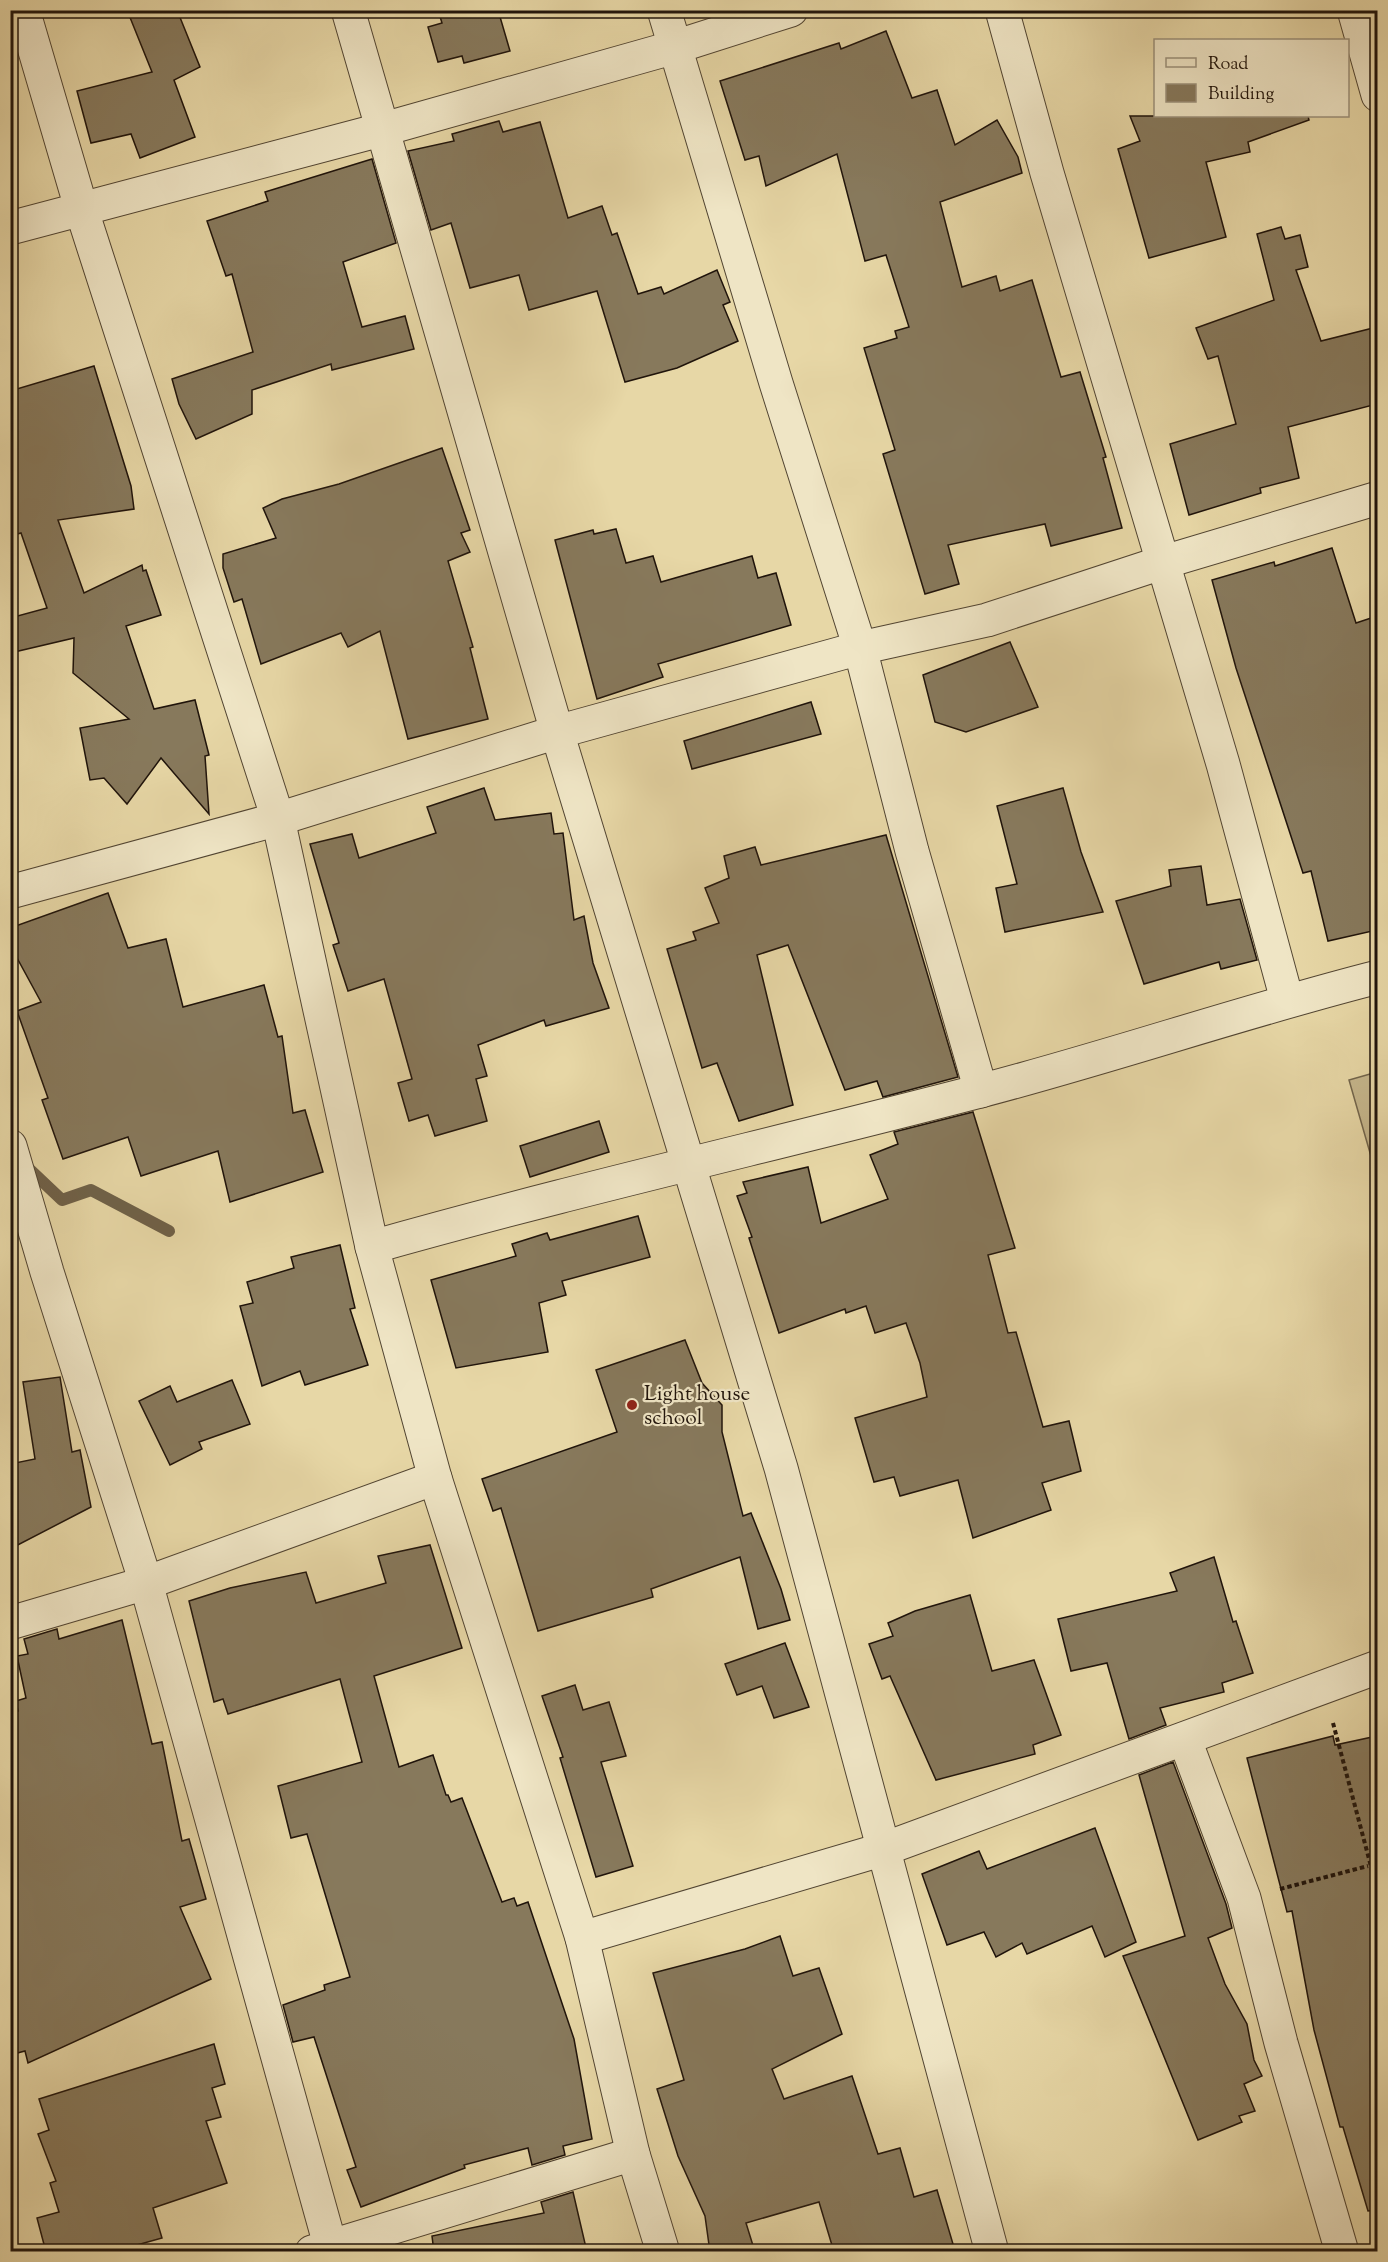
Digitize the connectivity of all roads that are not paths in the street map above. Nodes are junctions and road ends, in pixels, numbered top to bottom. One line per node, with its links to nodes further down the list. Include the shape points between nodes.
1 (23, 10): 10 (street)
2 (348, 10): 9 (street)
3 (664, 10): 7 (street)
4 (791, 10): 7 (street)
5 (1002, 10): 13 (street)
6 (1354, 10): 8 (street)
7 (675, 47): 9 (street); 14 (street)
8 (1377, 95)
9 (384, 129): 10 (street); 15 (street)
10 (82, 211): 11 (street); 16 (street)
11 (10, 228)
12 (1377, 498): 13 (street)
13 (1164, 562): 14 (street, via 987,620); 19 (street, via 1224,764)
14 (860, 648): 15 (street); 20 (street, via 912,851)
15 (557, 732): 16 (street); 22 (street)
16 (278, 819): 17 (street); 23 (street)
17 (10, 892)
18 (1377, 977): 19 (street)
19 (1287, 1000): 20 (street)
20 (981, 1091): 22 (street)
21 (10, 1146): 25 (street, via 46,1272)
22 (688, 1163): 23 (street); 29 (street, via 781,1468)
23 (372, 1247): 24 (street)
24 (435, 1478): 25 (street); 30 (street)
25 (146, 1582): 26 (street); 32 (street)
26 (10, 1623)
27 (1377, 1667): 28 (street)
28 (1185, 1740): 29 (street); 35 (street, via 1244,1898 1281,2043)
29 (884, 1849): 30 (street); 34 (street)
30 (582, 1938): 31 (street)
31 (633, 2154): 32 (street); 33 (street)
32 (325, 2249)
33 (663, 2252)
34 (992, 2252)
35 (1342, 2252)

